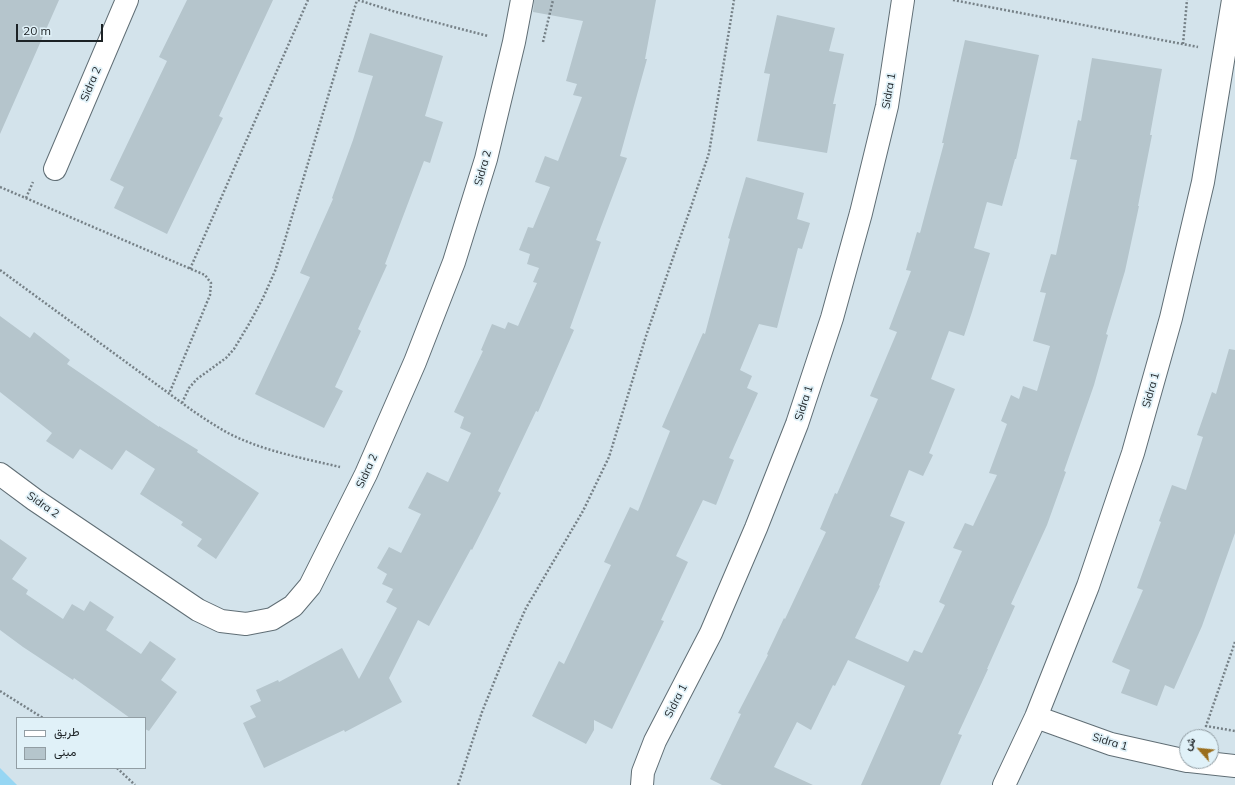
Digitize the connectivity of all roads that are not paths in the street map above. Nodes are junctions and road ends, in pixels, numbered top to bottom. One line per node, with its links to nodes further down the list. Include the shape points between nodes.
1 (127, 0): 6 (street, Sidra 2)
2 (522, 0): 7 (street, Sidra 2, via 486,159 454,262 415,362 366,474 310,586 294,606 272,619 246,624 221,621 198,610)
3 (903, 0): 12 (street, Sidra 1, via 887,106 861,213 832,318 797,424 711,633 655,742 643,772)
4 (1233, 0): 5 (street, Sidra 1)
5 (1230, 53): 8 (street, Sidra 1, via 1171,318 1133,453 1088,586)
6 (55, 169)
7 (0, 474)
8 (1036, 717): 9 (street, Sidra 1, via 1111,744); 13 (street, Sidra 1)
9 (1179, 759)
10 (1219, 764): 11 (street, Sidra 1)
11 (1235, 766)
12 (642, 785)
13 (1004, 785)

